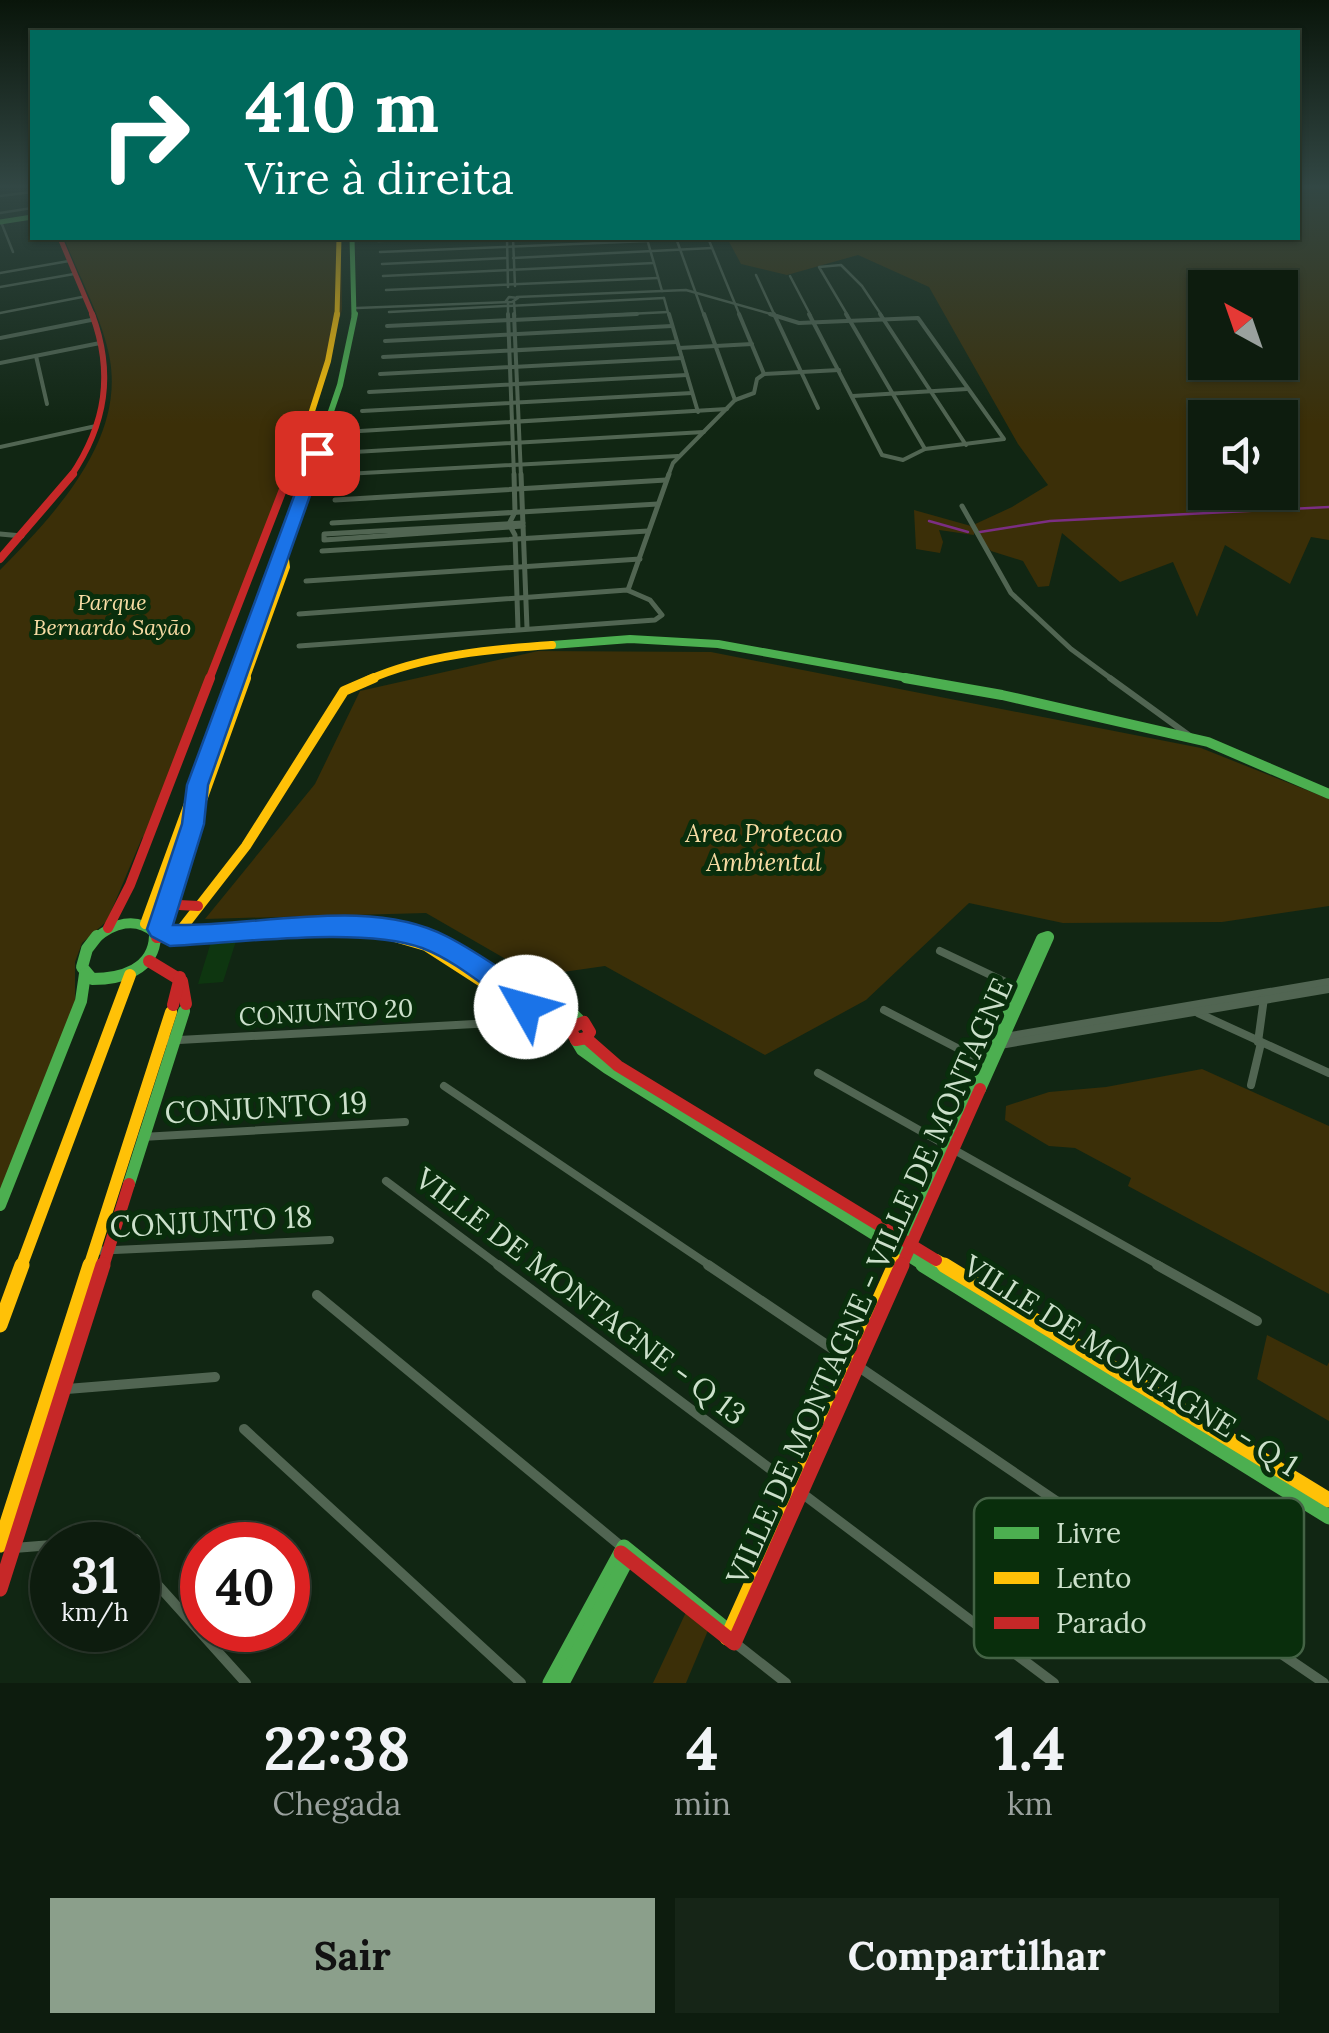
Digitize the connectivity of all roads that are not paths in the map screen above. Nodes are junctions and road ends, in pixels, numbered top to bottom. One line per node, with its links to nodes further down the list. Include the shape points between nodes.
1 (41, 267): 13 (street)
2 (71, 267): 14 (street)
3 (342, 267): 61 (street)
4 (354, 267): 28 (street)
5 (511, 267): 12 (street)
6 (582, 267): 12 (street)
7 (655, 267): 18 (street)
8 (687, 267): 23 (street)
9 (719, 267): 27 (street)
10 (823, 267): 37 (street, via 818,268)
11 (844, 267): 36 (street)
12 (511, 270): 16 (street); 19 (street); 20 (street)
13 (0, 273)
14 (74, 274): 21 (street); 25 (street)
15 (756, 275): 33 (street)
16 (383, 276)
17 (790, 276): 38 (street)
18 (658, 278): 19 (street); 24 (street)
19 (515, 284): 20 (street); 26 (street)
20 (508, 285): 22 (street); 26 (street)
21 (0, 288)
22 (386, 290)
23 (695, 292): 24 (street); 27 (street); 47 (street)
24 (662, 293): 26 (street); 26 (street); 32 (street)
25 (82, 298): 31 (street); 34 (street)
26 (511, 301): 30 (street); 30 (street); 30 (street); 35 (street)
27 (735, 303): 33 (street); 45 (street)
28 (357, 306): 29 (street); 59 (street)
29 (388, 307): 30 (street); 30 (street)
30 (401, 307)
31 (0, 312)
32 (668, 312): 35 (street); 40 (street)
33 (777, 319): 38 (street); 55 (street)
34 (91, 320): 42 (street); 44 (street)
35 (512, 320): 39 (street); 41 (street)
36 (885, 322): 37 (street); 62 (street, via 919,320); 63 (street)
37 (850, 323): 38 (street); 66 (street)
38 (815, 325): 54 (street)
39 (387, 326)
40 (672, 326): 41 (street); 46 (street)
41 (513, 335): 43 (street); 48 (street)
42 (0, 338)
43 (385, 341)
44 (100, 343): 49 (street); 76 (street, via 106,387)
45 (752, 344): 47 (street); 57 (street)
46 (678, 345): 47 (street); 48 (street); 51 (street)
47 (715, 346): 68 (street)
48 (513, 350): 50 (street); 53 (street)
49 (36, 356): 52 (street); 70 (street)
50 (383, 357)
51 (682, 358): 53 (street); 58 (street)
52 (0, 362)
53 (514, 367): 56 (street); 60 (street)
54 (840, 370): 55 (street); 67 (street)
55 (802, 373): 57 (street); 71 (street)
56 (380, 374)
57 (764, 374): 68 (street, via 754,393)
58 (687, 375): 60 (street); 65 (street)
59 (342, 384): 61 (street, via 331,393); 106 (street)
60 (514, 385): 64 (street); 69 (street)
61 (322, 386): 120 (street)
62 (968, 389): 63 (street); 81 (street, via 1004,439)
63 (930, 390): 66 (street); 81 (street)
64 (369, 392)
65 (692, 393): 69 (street); 74 (street)
66 (891, 393): 67 (street); 83 (street)
67 (853, 396): 83 (street, via 880,454 908,458)
68 (735, 400): 72 (street)
69 (515, 403): 73 (street); 75 (street)
70 (47, 404)
71 (818, 408)
72 (727, 409): 74 (street); 78 (street)
73 (362, 411)
74 (698, 412): 75 (street)
75 (516, 422): 77 (street); 79 (street); 80 (street)
76 (96, 426): 82 (street); 102 (street, via 59,494)
77 (360, 431)
78 (704, 432): 79 (street); 85 (street)
79 (520, 442): 80 (street); 86 (street)
80 (512, 443): 84 (street); 87 (street)
81 (966, 445): 83 (street)
82 (0, 447)
83 (924, 447)
84 (354, 452)
85 (678, 456): 86 (street); 89 (street)
86 (521, 464): 87 (street); 90 (street)
87 (513, 465): 88 (street); 91 (street)
88 (345, 474)
89 (666, 480): 90 (street); 93 (street)
90 (522, 487): 91 (street); 96 (street)
91 (514, 488): 92 (street); 95 (street)
92 (335, 500)
93 (658, 504): 96 (street); 100 (street)
94 (962, 506): 122 (street, via 1011,592 1070,649)
95 (515, 512): 96 (street); 97 (street); 99 (street)
96 (523, 512): 98 (street)
97 (332, 523)
98 (523, 524): 99 (street); 104 (street)
99 (510, 525): 103 (street); 105 (street)
100 (648, 532): 104 (street); 109 (street)
101 (0, 534): 102 (street)
102 (23, 536): 108 (street)
103 (324, 537)
104 (524, 539): 105 (street); 110 (street)
105 (515, 540): 107 (street); 111 (street)
106 (284, 548): 121 (street); 125 (street, via 286,567)
107 (322, 551)
108 (0, 559)
109 (640, 559): 110 (street); 113 (street)
110 (525, 566): 111 (street); 114 (street)
111 (514, 568): 112 (street); 115 (street)
112 (306, 581)
113 (628, 590): 114 (street); 117 (street, via 662,614 654,620)
114 (526, 596): 115 (street); 117 (street)
115 (516, 598): 116 (street); 118 (street)
116 (299, 614)
117 (528, 628): 118 (street)
118 (518, 629): 119 (street)
119 (298, 646)
120 (208, 689): 121 (street, via 224,685); 129 (street)
121 (225, 706): 123 (street)
122 (1195, 740): 124 (street, via 1231,749); 127 (street, via 1002,695 700,641 630,638 465,654 376,675 340,695 265,818)
123 (198, 785): 125 (street); 128 (street)
124 (1329, 794)
125 (193, 824): 126 (street)
126 (174, 891): 127 (street, via 179,904); 130 (street, via 160,926)
127 (200, 906): 130 (street)
128 (145, 924): 129 (street); 131 (street)
129 (108, 928): 135 (street, via 85,949)
130 (173, 936): 131 (street); 144 (street, via 346,928 418,942 527,1006 538,997)
131 (157, 938): 134 (street)
132 (1045, 939): 138 (street, VILLE DE MONTAGNE - VILLE DE MONTAGNE)
133 (940, 952): 138 (street)
134 (149, 961): 136 (street); 141 (street, via 180,977 188,992)
135 (86, 974): 136 (street, via 104,982); 160 (street)
136 (130, 975): 166 (street)
137 (1329, 985): 139 (street)
138 (1022, 990): 149 (street, VILLE DE MONTAGNE - VILLE DE MONTAGNE)
139 (1264, 997): 140 (street); 143 (street); 150 (street)
140 (1187, 1006): 143 (street); 149 (street)
141 (178, 1008): 147 (street); 148 (street)
142 (884, 1010): 151 (street)
143 (1197, 1012): 149 (street); 150 (street)
144 (559, 1016): 146 (street, via 570,1035); 146 (street, via 590,1028)
145 (492, 1023): 147 (street, CONJUNTO 20)
146 (581, 1039): 162 (street, via 669,1102)
147 (174, 1040): 148 (street, CONJUNTO 20); 157 (street)
148 (161, 1041): 157 (street)
149 (999, 1042): 151 (street, VILLE DE MONTAGNE - VILLE DE MONTAGNE)
150 (1259, 1042): 153 (street); 154 (street)
151 (989, 1064): 158 (street, VILLE DE MONTAGNE - VILLE DE MONTAGNE)
152 (818, 1073): 158 (street)
153 (1329, 1073)
154 (1251, 1085)
155 (444, 1086): 169 (street)
156 (405, 1122): 157 (street, CONJUNTO 19)
157 (136, 1137): 163 (street)
158 (951, 1148): 162 (street, VILLE DE MONTAGNE - VILLE DE MONTAGNE); 165 (street)
159 (386, 1181): 175 (street, VILLE DE MONTAGNE - Q 13)
160 (0, 1205)
161 (330, 1240): 163 (street, CONJUNTO 18)
162 (906, 1248): 167 (street, VILLE DE MONTAGNE - Q 1); 168 (street, VILLE DE MONTAGNE - Q 1); 169 (street, VILLE DE MONTAGNE - VILLE DE MONTAGNE)
163 (100, 1251): 171 (street); 172 (street)
164 (318, 1295): 184 (street)
165 (1257, 1321)
166 (0, 1324)
167 (1044, 1326): 168 (street); 174 (street, VILLE DE MONTAGNE - Q 1)
168 (1040, 1338): 176 (street, VILLE DE MONTAGNE - Q 1)
169 (854, 1363): 175 (street, VILLE DE MONTAGNE - VILLE DE MONTAGNE); 177 (street)
170 (215, 1377): 171 (street)
171 (63, 1390): 172 (street); 183 (street)
172 (48, 1391): 183 (street)
173 (244, 1429): 192 (street)
174 (1296, 1479): 176 (street); 179 (street, VILLE DE MONTAGNE - Q 1)
175 (797, 1490): 187 (street, VILLE DE MONTAGNE - Q 13); 188 (street, VILLE DE MONTAGNE - VILLE DE MONTAGNE)
176 (1292, 1494): 178 (street, VILLE DE MONTAGNE - Q 1)
177 (1052, 1498)
178 (1298, 1498)
179 (1329, 1500)
180 (1304, 1501): 181 (street, VILLE DE MONTAGNE - Q 1)
181 (1329, 1517)
182 (30, 1546): 183 (street)
183 (4, 1548): 186 (street)
184 (624, 1552): 188 (street); 193 (street); 194 (street)
185 (160, 1587): 191 (street)
186 (0, 1589)
187 (974, 1623)
188 (733, 1639): 195 (street)
189 (1021, 1658): 196 (street, VILLE DE MONTAGNE - Q 13)
190 (1287, 1658): 197 (street)
191 (246, 1683)
192 (521, 1683)
193 (550, 1683)
194 (562, 1683)
195 (786, 1683)
196 (1054, 1683)
197 (1324, 1683)

